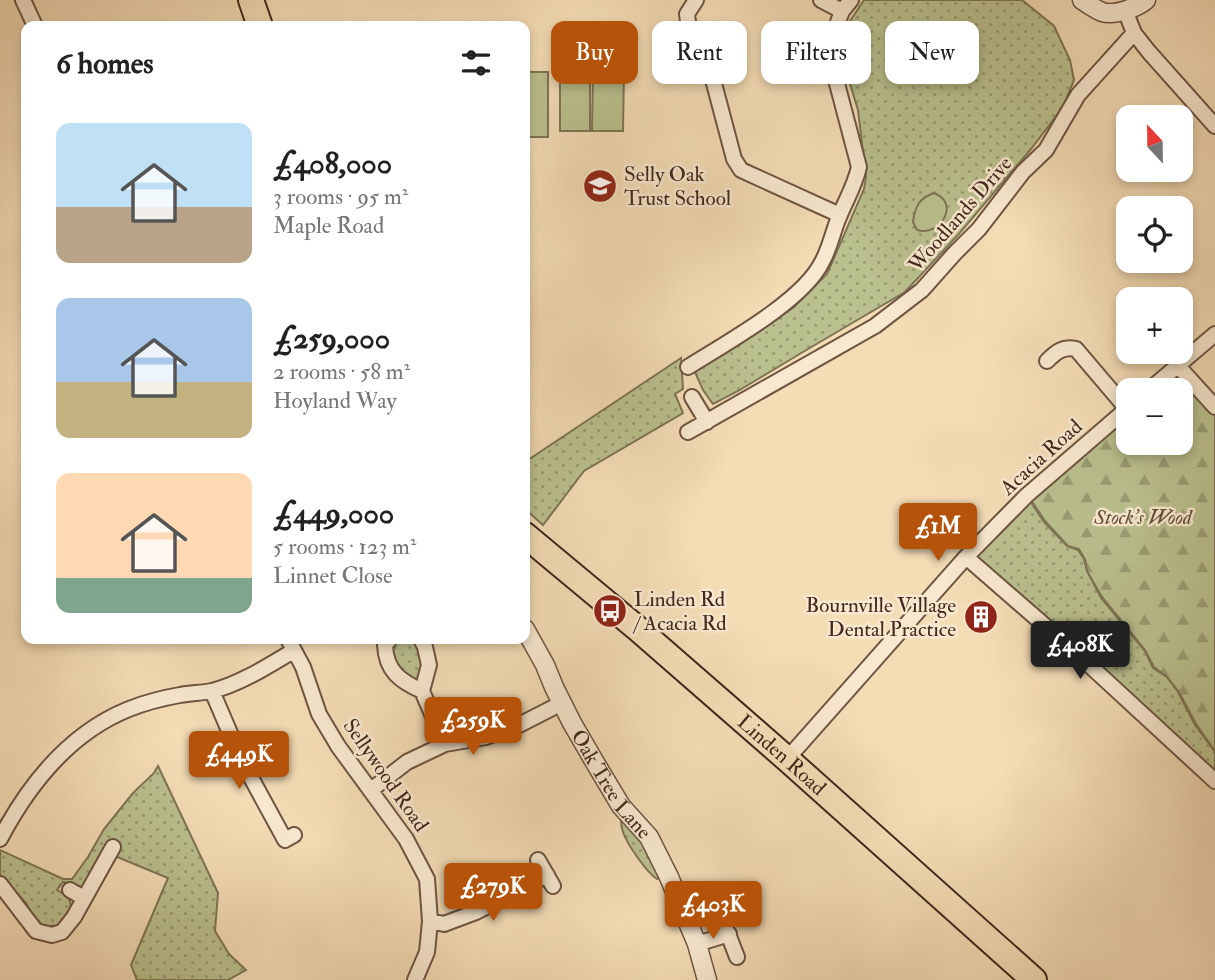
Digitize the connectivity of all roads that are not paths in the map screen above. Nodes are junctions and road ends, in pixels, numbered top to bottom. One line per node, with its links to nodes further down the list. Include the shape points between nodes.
1 (23, 0): 9 (street)
2 (251, 0): 10 (highway)
3 (696, 0): 13 (street, via 687,14 690,38 707,57 731,151 741,170)
4 (821, 0): 7 (street)
5 (1082, 0): 8 (street, via 1106,13)
6 (1146, 0): 8 (street)
7 (847, 6): 13 (street, via 834,33 832,53 859,167)
8 (1125, 10): 11 (street)
9 (33, 21)
10 (258, 21)
11 (1134, 33): 12 (street); 23 (street, Woodlands Drive, via 1078,95 1046,150 922,290 875,326)
12 (1215, 126)
13 (840, 215): 17 (street, via 822,263 801,291)
14 (1215, 334): 16 (street)
15 (1047, 362): 19 (street, via 1062,349 1076,349)
16 (1178, 366): 18 (street); 21 (street)
17 (688, 367)
18 (1164, 378)
19 (1116, 394)
20 (692, 397): 23 (street)
21 (1215, 407)
22 (1116, 418): 26 (street, Acacia Road, via 1026,496)
23 (707, 422): 24 (street, Woodlands Drive)
24 (688, 432)
25 (530, 540): 35 (highway, Linden Road)
26 (966, 557): 35 (street, Acacia Road); 36 (street)
27 (530, 638): 33 (street, Oak Tree Lane)
28 (386, 644): 32 (street, via 397,677)
29 (424, 644): 32 (street, via 429,664)
30 (290, 645): 31 (street, via 269,666); 37 (street, Sellywood Road, via 319,714)
31 (212, 691): 38 (street, via 130,709 96,725 47,768); 39 (street, via 242,761)
32 (422, 691): 34 (street)
33 (562, 703): 34 (street, via 486,737); 48 (street, Oak Tree Lane, via 621,806 649,837)
34 (445, 744): 37 (street, via 407,761)
35 (787, 759): 52 (highway, Linden Road)
36 (1215, 781)
37 (370, 790): 46 (street, Sellywood Road, via 406,839 427,879)
38 (0, 839)
39 (285, 839)
40 (113, 847): 44 (street)
41 (538, 860): 46 (street, via 550,880 444,924)
42 (0, 884): 44 (street, via 36,931 52,935 62,932)
43 (70, 890): 44 (street)
44 (84, 898)
45 (720, 913): 47 (street)
46 (430, 921): 50 (street, Sellywood Road, via 427,952)
47 (729, 934): 48 (street); 49 (street)
48 (697, 943): 51 (street, Oak Tree Lane)
49 (737, 957)
50 (415, 980)
51 (707, 980)
52 (1034, 980)

